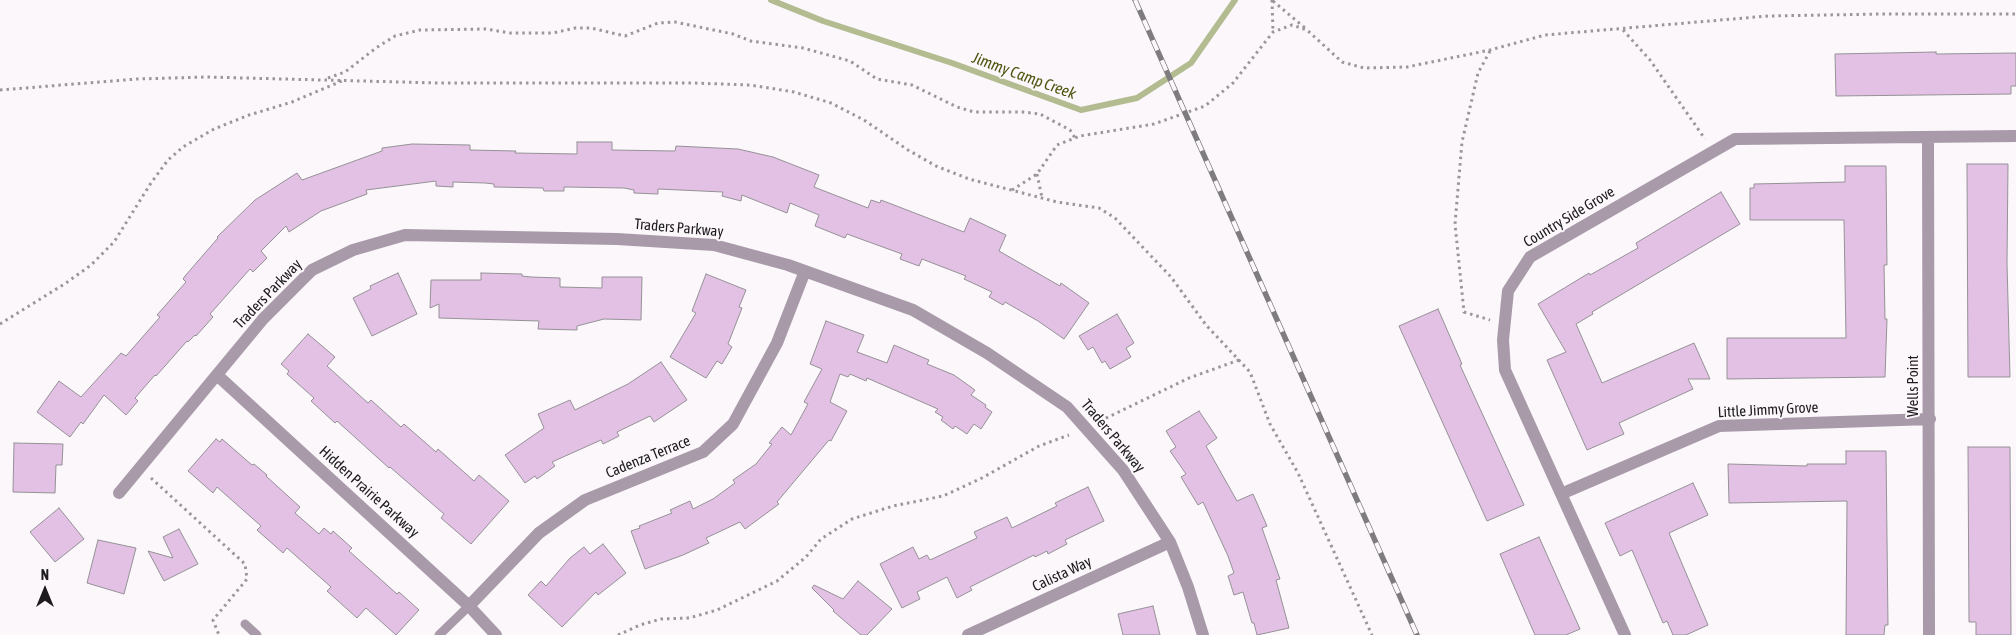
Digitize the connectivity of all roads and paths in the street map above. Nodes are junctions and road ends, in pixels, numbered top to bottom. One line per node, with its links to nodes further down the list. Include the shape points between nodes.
1 (1273, 1): 3 (path); 5 (path)
2 (2016, 14): 4 (path, via 1768,16)
3 (1307, 30): 5 (path, via 1292,25); 6 (path, via 1342,62 1364,68 1407,67)
4 (1623, 30): 6 (path, via 1545,35); 13 (path, via 1650,60)
5 (1273, 32): 12 (path, via 1233,83 1205,106 1154,124)
6 (1490, 50): 18 (path, via 1478,73 1462,142 1455,224 1464,312)
7 (326, 79): 8 (path); 9 (path, via 137,79); 12 (path, via 345,72 395,36 420,30 553,33 591,28 625,36 658,23 675,22 850,61 877,79 912,85 956,107 974,112 1040,114 1070,130)
8 (345, 80): 15 (path, via 702,83 750,85 794,92 831,103 864,120 936,166); 19 (path, via 292,102 249,115 183,147 168,160 151,183 114,242 91,265)
9 (0, 90)
10 (2016, 136): 11 (street, Country Side Grove)
11 (1928, 137): 13 (street, Country Side Grove, via 1735,139); 22 (street, Wells Point)
12 (1075, 138): 14 (path, via 1056,145)
13 (1713, 152): 18 (street, Country Side Grove, via 1530,257 1508,290)
14 (1037, 174): 15 (path); 16 (path)
15 (1012, 190): 16 (path)
16 (1042, 198): 20 (path, via 1099,208 1115,218 1171,276 1206,325)
17 (804, 271): 21 (street, Traders Parkway, via 714,245 617,239 404,236 352,250 312,270 263,319); 23 (street, Traders Parkway, via 913,310 987,353 1059,401); 28 (street, Cadenza Terrace, via 777,343 734,424 703,452 585,500 539,533)
18 (1505, 323): 26 (street, Country Side Grove, via 1505,370)
19 (0, 324)
20 (1239, 360): 23 (path, via 1189,378); 37 (path, via 1250,372 1270,424 1298,473)
21 (217, 375): 24 (street, Traders Parkway); 28 (street, Hidden Prairie Parkway)
22 (1930, 419): 26 (street, Little Jimmy Grove, via 1719,426); 39 (street, Wells Point)
23 (1086, 428): 27 (street, Traders Parkway, via 1123,470); 34 (path, via 1039,446 943,496 893,506 852,519 821,539 806,557 777,581 717,610 689,618 661,618)
24 (140, 468): 25 (street, Traders Parkway); 30 (path, via 245,564 247,578 213,620)
25 (119, 493)
26 (1561, 494): 38 (street, Country Side Grove)
27 (1170, 542): 35 (street, Calista Way); 36 (street, Traders Parkway)
28 (469, 606): 32 (lane); 33 (street, Hidden Prairie Parkway)
29 (244, 624): 31 (lane)
30 (219, 635)
31 (257, 635)
32 (439, 635)
33 (496, 635)
34 (618, 635)
35 (968, 635)
36 (1203, 635)
37 (1372, 635)
38 (1625, 635)
39 (1929, 635)

